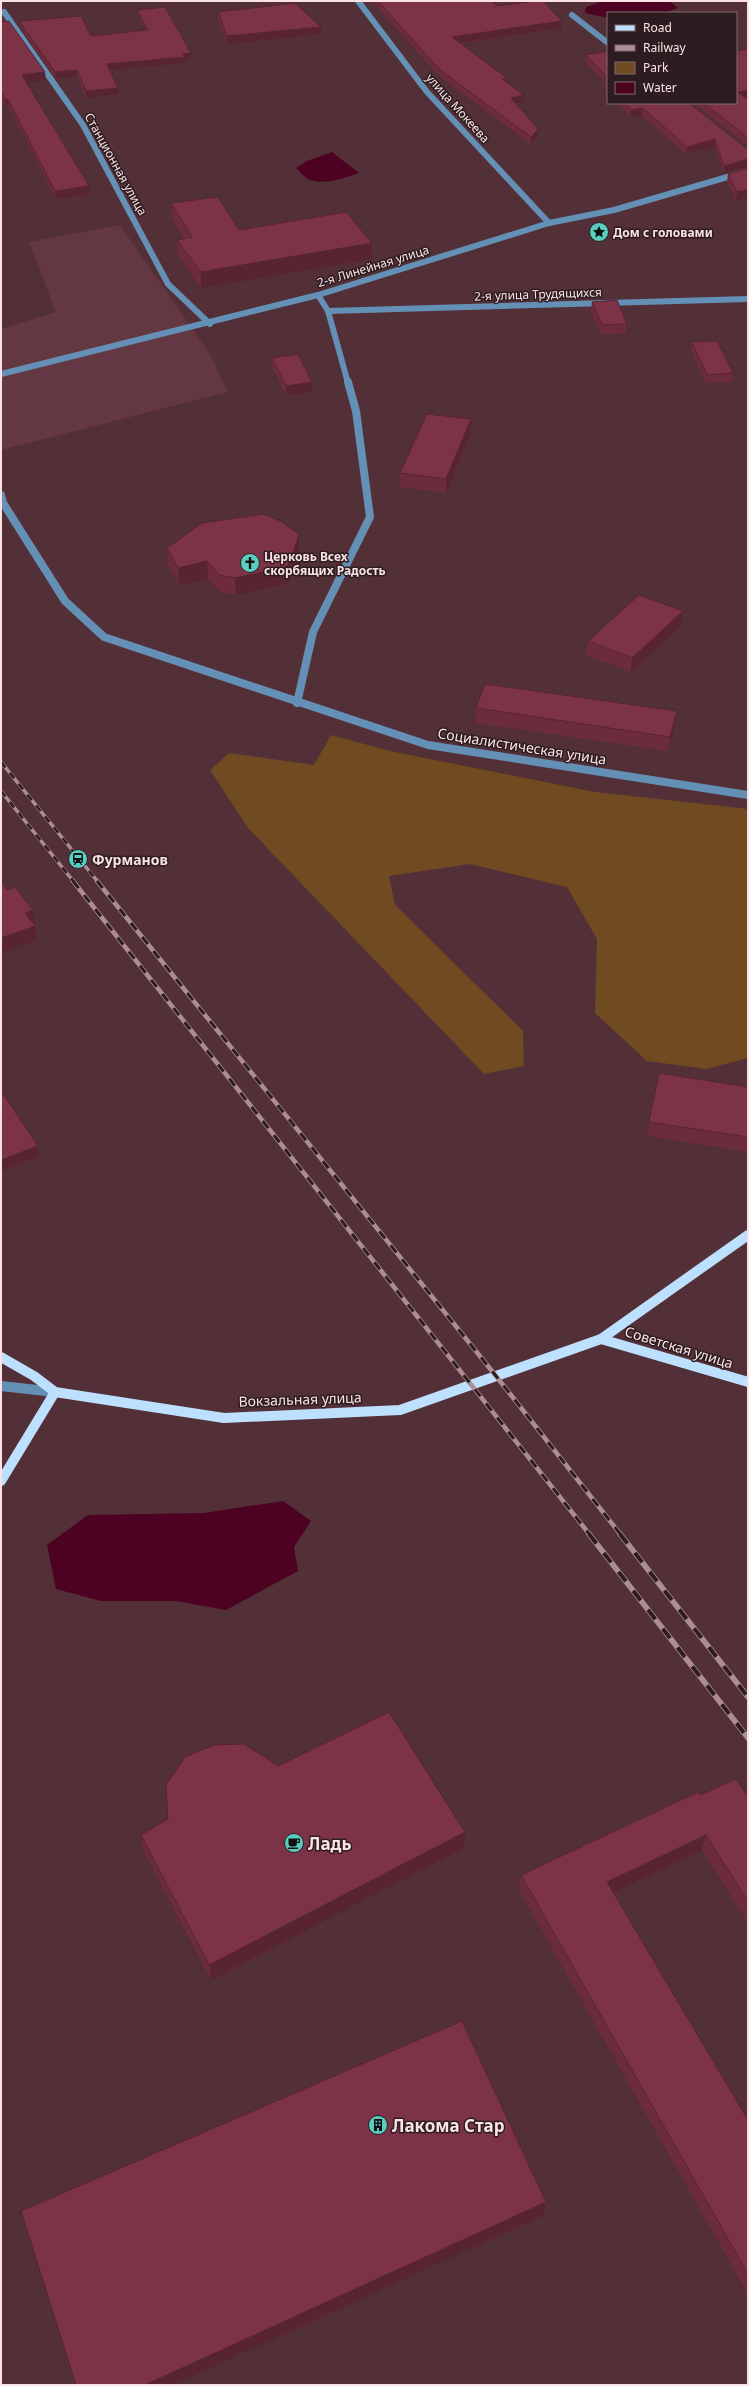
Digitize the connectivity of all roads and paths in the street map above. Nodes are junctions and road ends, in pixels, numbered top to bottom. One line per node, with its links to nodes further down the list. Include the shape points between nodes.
1 (358, 1): 6 (street, улица Мокеева, via 427,92)
2 (4, 12): 10 (street, Станционная улица, via 83,125 168,284)
3 (572, 15): 4 (street)
4 (607, 42)
5 (748, 171): 6 (street, 2-я Линейная улица, via 614,210)
6 (550, 223): 7 (street, 2-я Линейная улица)
7 (318, 295): 9 (street); 10 (street, 2-я Линейная улица)
8 (748, 299): 9 (street, 2-я улица Трудящихся)
9 (328, 311): 13 (street, via 356,411 370,517 313,632)
10 (210, 324): 11 (street, 2-я Линейная улица)
11 (1, 374)
12 (1, 495): 13 (street, Социалистическая улица, via 3,503 66,601 104,637)
13 (296, 702): 14 (street, Социалистическая улица, via 428,745)
14 (748, 795)
15 (748, 1235): 16 (main road, Вокзальная улица)
16 (601, 1339): 18 (main road, Советская улица); 20 (main road, Вокзальная улица, via 400,1410 224,1418)
17 (1, 1357): 20 (main road, Вокзальная улица, via 34,1376)
18 (748, 1382)
19 (1, 1386): 20 (street)
20 (55, 1392): 21 (main road)
21 (1, 1481)

